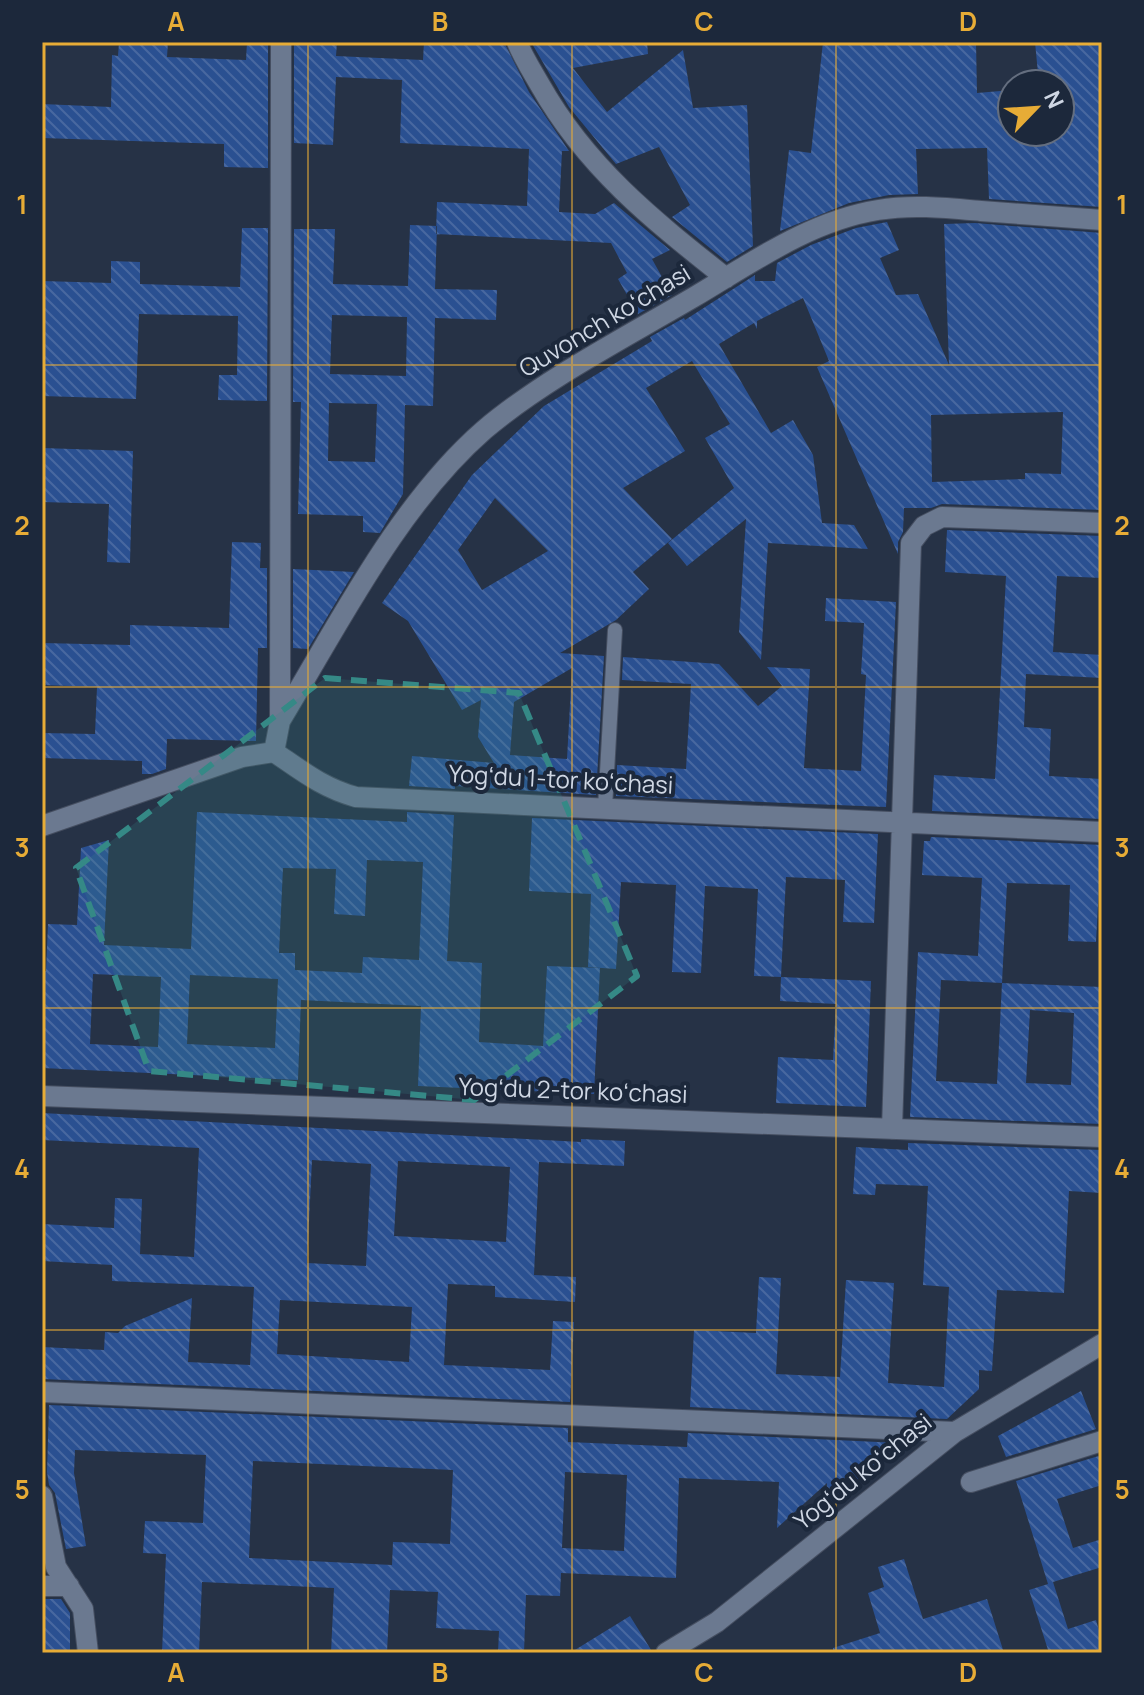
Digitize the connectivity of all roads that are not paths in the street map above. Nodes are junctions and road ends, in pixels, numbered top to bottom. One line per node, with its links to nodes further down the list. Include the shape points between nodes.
1 (281, 42): 7 (street)
2 (517, 42): 4 (street, via 556,113 590,159 633,203)
3 (1102, 220): 4 (street, Quvonch koʻchasi, via 882,209 808,230)
4 (726, 278): 7 (street, Quvonch koʻchasi, via 520,403 441,473 404,518)
5 (1102, 523): 10 (street, via 956,516 932,521 917,533 908,572)
6 (615, 630): 9 (lane)
7 (280, 721): 8 (street)
8 (274, 752): 9 (street, Yogʻdu 1-tor koʻchasi, via 314,781 356,797); 11 (street, via 242,757)
9 (605, 808): 10 (street, Yogʻdu 1-tor koʻchasi)
10 (901, 822): 12 (street, Yogʻdu 1-tor koʻchasi); 14 (street)
11 (42, 826)
12 (1102, 832)
13 (42, 1096): 14 (street, Yogʻdu 2-tor koʻchasi)
14 (892, 1129): 15 (street, Yogʻdu 2-tor koʻchasi)
15 (1102, 1137)
16 (1102, 1344): 18 (street, Yogʻdu koʻchasi)
17 (42, 1392): 18 (street)
18 (955, 1432): 25 (street, Yogʻdu koʻchasi, via 717,1622)
19 (1102, 1441): 20 (street)
20 (971, 1482)
21 (42, 1496): 23 (street, via 56,1567)
22 (42, 1586): 23 (street)
23 (69, 1586): 24 (street, via 83,1609)
24 (88, 1653)
25 (666, 1653)

